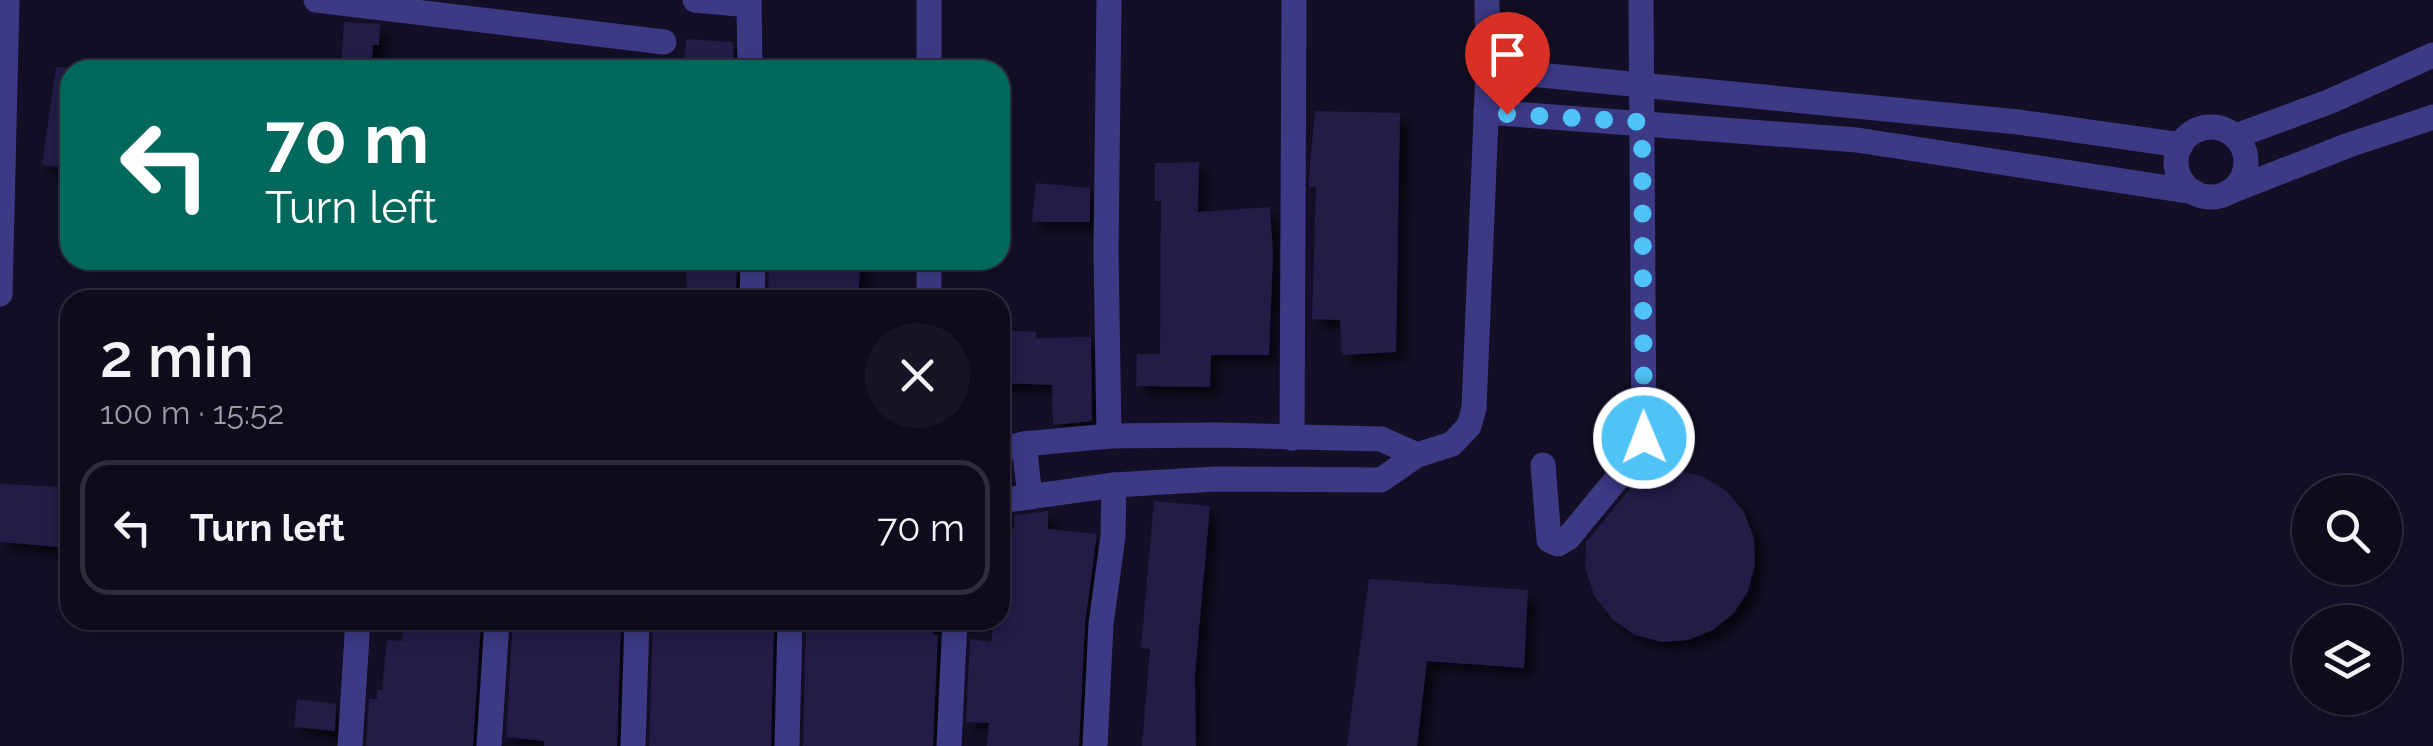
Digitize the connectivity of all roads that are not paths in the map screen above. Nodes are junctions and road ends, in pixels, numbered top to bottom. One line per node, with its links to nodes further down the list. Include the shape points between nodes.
1 (7, 0): 27 (street)
2 (316, 0): 10 (street)
3 (695, 0): 9 (street)
4 (929, 0): 13 (street)
5 (1109, 0): 30 (street)
6 (1294, 0): 31 (street)
7 (1487, 0): 14 (street)
8 (1642, 0): 15 (street)
9 (749, 2): 12 (street)
10 (664, 42)
11 (2433, 55): 16 (street)
12 (750, 60)
13 (929, 60)
14 (1488, 70): 15 (street); 18 (street)
15 (1643, 86): 17 (street); 20 (street)
16 (2332, 101): 21 (street); 24 (street)
17 (1860, 106): 22 (street); 23 (street)
18 (1486, 112): 20 (street); 33 (street, via 1474,408 1469,426 1452,444)
19 (2433, 117): 24 (street)
20 (1642, 122): 22 (street); 34 (street, via 1644,438 1558,544 1549,540)
21 (2236, 136): 23 (street, via 2211,126); 26 (street, via 2245,170)
22 (1858, 140): 25 (street)
23 (2180, 144): 25 (street, via 2177,171)
24 (2349, 145): 26 (street)
25 (2194, 192): 26 (street)
26 (2229, 192)
27 (0, 256): 28 (street)
28 (0, 294)
29 (1217, 435): 30 (street); 31 (street); 35 (street)
30 (1110, 436): 32 (street)
31 (1292, 438): 33 (street, via 1380,439)
32 (1012, 447): 37 (street)
33 (1417, 456): 35 (street, via 1380,480)
34 (1543, 465)
35 (1215, 479): 36 (street)
36 (1114, 484): 37 (street); 49 (street)
37 (1030, 497): 38 (street)
38 (1010, 500)
39 (357, 630): 44 (street)
40 (496, 630): 45 (street)
41 (637, 630): 46 (street)
42 (790, 630): 47 (street)
43 (955, 630): 48 (street)
44 (350, 746)
45 (489, 746)
46 (634, 746)
47 (787, 746)
48 (949, 746)
49 (1094, 746)

